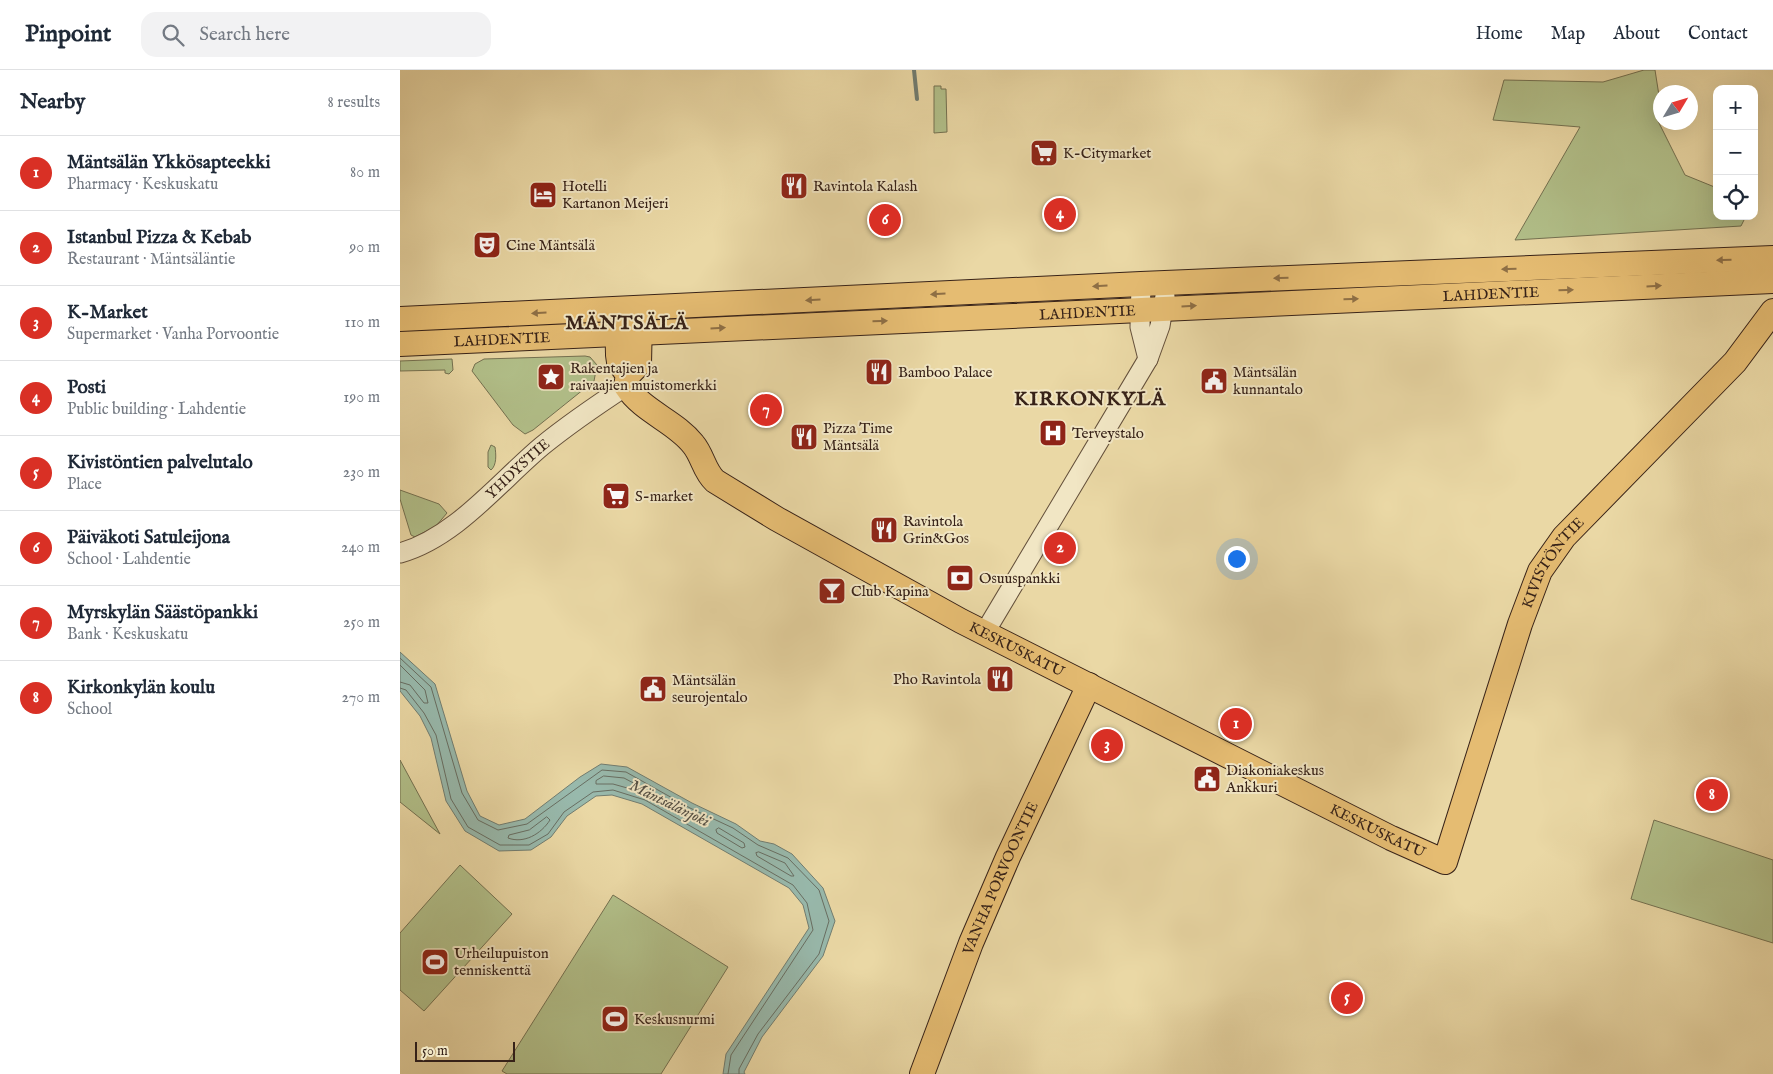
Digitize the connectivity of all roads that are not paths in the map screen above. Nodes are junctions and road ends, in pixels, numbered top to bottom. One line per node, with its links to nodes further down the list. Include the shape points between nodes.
1 (1769, 269): 2 (main road, LAHDENTIE, one-way to 2); 5 (main road, LAHDENTIE, one-way to 1); 7 (main road, KIVISTÖNTIE)
2 (1167, 283): 3 (main road, LAHDENTIE); 5 (street)
3 (1141, 284): 4 (main road, LAHDENTIE, one-way to 4); 6 (street)
4 (628, 308): 8 (main road, LAHDENTIE, one-way to 8); 9 (main road)
5 (1164, 308): 6 (main road, LAHDENTIE); 11 (street)
6 (1140, 309): 9 (main road, LAHDENTIE, one-way to 6); 11 (street, via 1140,327)
7 (1767, 318): 16 (main road, KIVISTÖNTIE, via 1735,362 1564,538 1540,571 1520,624)
8 (400, 320)
9 (628, 334): 10 (main road, LAHDENTIE); 12 (main road, via 619,362)
10 (400, 344)
11 (1148, 359): 14 (street)
12 (627, 381): 13 (street, YHDYSTIE, via 544,445 445,531 415,549); 14 (main road, KESKUSKATU, via 641,404 692,443 715,480 784,523)
13 (400, 553)
14 (985, 632): 15 (main road, KESKUSKATU)
15 (1089, 685): 16 (main road, KESKUSKATU, via 1391,838); 17 (main road, VANHA PORVOONTIE, via 971,943)
16 (1445, 862)
17 (922, 1074)

